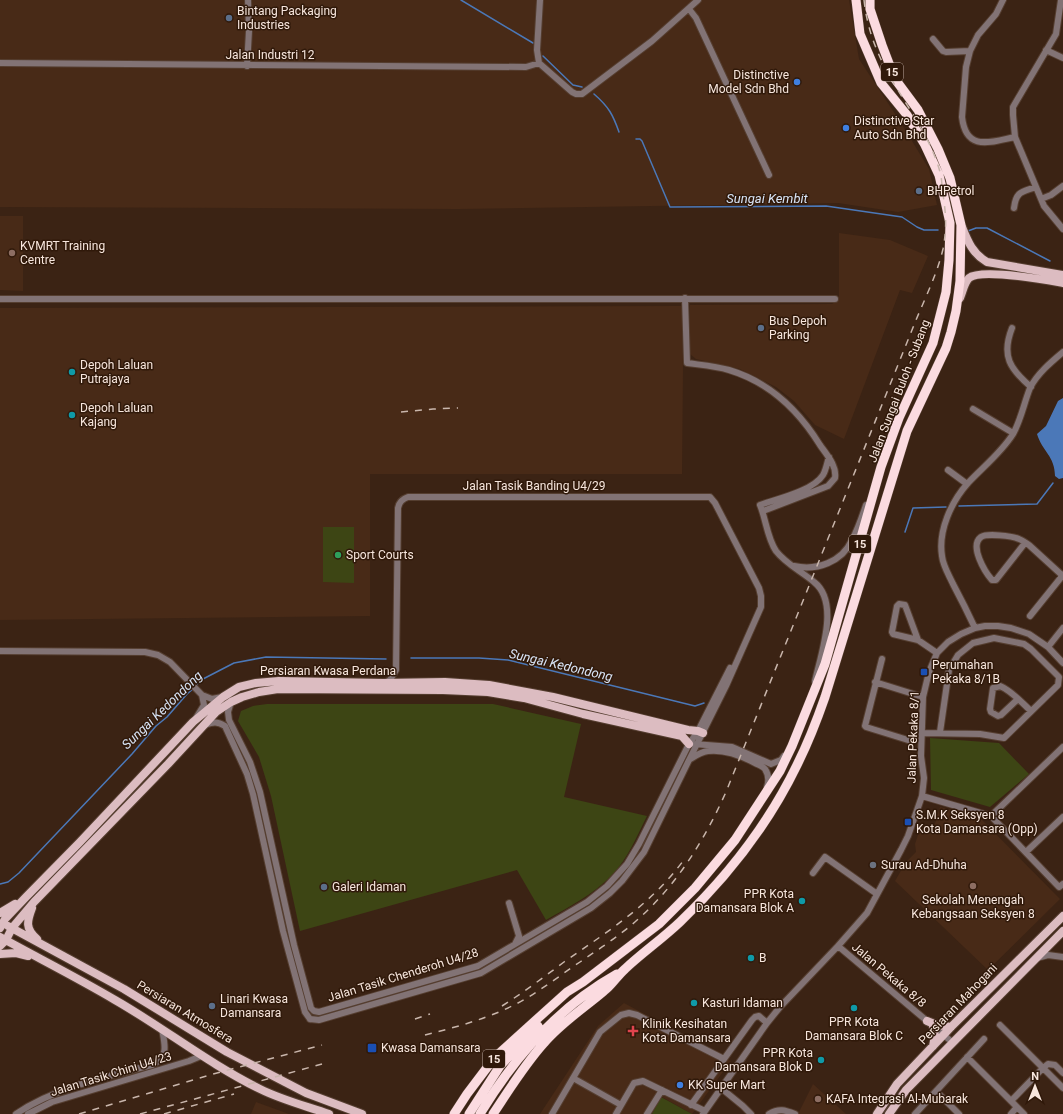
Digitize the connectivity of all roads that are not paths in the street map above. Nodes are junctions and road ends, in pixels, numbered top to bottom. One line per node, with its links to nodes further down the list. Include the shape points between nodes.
1 (248, 0): 15 (street)
2 (540, 0): 13 (street, via 537,50)
3 (698, 0): 8 (street)
4 (856, 0): 36 (highway, Jalan Sungai Buloh - Subang / 15, via 860,34 881,83 925,145 939,175 950,223 946,292 938,327)
5 (870, 0): 22 (highway, Jalan Sungai Buloh - Subang / 15, via 870,9 895,79 918,110 947,169)
6 (1002, 0): 11 (street, via 996,14 978,36)
7 (1061, 0): 10 (street, via 1056,34)
8 (689, 9): 13 (street, via 652,41 582,94 572,92); 17 (street, via 696,18)
9 (933, 39): 11 (street, via 946,52)
10 (1046, 50): 12 (street); 16 (street, via 1013,107)
11 (970, 51): 16 (street, via 966,66 962,117 965,131 971,139 984,143)
12 (1063, 58)
13 (539, 63): 15 (street, Jalan Industri 12, via 526,67)
14 (0, 64): 15 (street, Jalan Industri 12)
15 (247, 66)
16 (1015, 137): 19 (street)
17 (769, 175)
18 (1063, 186): 20 (street, via 1051,196)
19 (1036, 187): 20 (street); 21 (street, via 1019,193)
20 (1041, 199): 23 (street)
21 (1014, 208)
22 (961, 225): 24 (main road, via 973,251 987,262); 29 (highway, Jalan Sungai Buloh - Subang / 15, via 960,281)
23 (1063, 229)
24 (1063, 275)
25 (1063, 283): 29 (main road, via 1007,275 975,275 964,285)
26 (685, 298): 27 (street); 28 (street); 35 (street, via 687,363 730,370 757,382 800,416)
27 (0, 299)
28 (835, 299)
29 (956, 311): 102 (highway, Jalan Sungai Buloh - Subang / 15, via 946,348 907,431 825,697 797,765 779,799 730,868 680,922)
30 (1012, 328): 32 (street, via 1007,350 1008,358 1018,376)
31 (1063, 352): 32 (street, via 1045,367)
32 (1031, 387): 34 (street)
33 (973, 409): 34 (street)
34 (1013, 433): 38 (street, via 998,454)
35 (828, 457): 39 (street, via 824,474 816,482 802,490 760,505); 39 (street, via 835,475 832,483 825,488)
36 (881, 467): 41 (street, via 852,542 840,556 824,566); 61 (highway, Jalan Sungai Buloh - Subang / 15, via 825,664)
37 (948, 470): 38 (street)
38 (967, 484): 44 (street, via 946,520 942,556)
39 (763, 511): 41 (street, via 771,541)
40 (1025, 543): 40 (street, via 1019,538 988,535 978,541 978,556 992,580 996,580); 42 (street)
41 (790, 565): 61 (street, via 815,583 826,602 825,632)
42 (1063, 575): 43 (street)
43 (1030, 616)
44 (975, 628): 47 (street, Jalan Pekaka 8/1, via 1011,628 1029,634); 49 (street, Jalan Pekaka 8/1, via 948,642)
45 (1063, 628): 47 (street)
46 (918, 640): 46 (street, via 905,605 899,604 893,634); 49 (street)
47 (1048, 647): 51 (street, Jalan Pekaka 8/1)
48 (0, 651): 56 (street, via 145,652 164,659 179,670)
49 (938, 653): 58 (street, Jalan Pekaka 8/1, via 929,672)
50 (882, 659): 53 (street)
51 (1063, 663)
52 (396, 670): 54 (street, via 390,680); 55 (street); 65 (street, Jalan Tasik Banding U4/29, via 398,508 401,501 408,497 710,497 716,503 759,588 762,602)
53 (875, 682): 58 (street); 68 (street, via 866,727)
54 (383, 683): 55 (main road, Persiaran Kwasa Perdana); 57 (main road, Persiaran Kwasa Perdana, via 256,683 239,687)
55 (406, 683): 65 (main road, Persiaran Kwasa Perdana, via 445,682 523,690)
56 (202, 695): 57 (street, via 212,699); 63 (street, via 204,704)
57 (223, 697): 63 (main road, Persiaran Kwasa Perdana)
58 (923, 697): 67 (street, Jalan Pekaka 8/1)
59 (1018, 699): 59 (street, via 1007,689 995,686 991,712 1001,715); 62 (street)
60 (231, 702): 64 (main road, Persiaran Kwasa Perdana, via 216,712); 69 (main road, Persiaran Kwasa Perdana, via 259,692 278,689 488,692 524,698 682,736); 89 (street, via 229,720 250,762 260,792)
61 (810, 702): 70 (highway, Jalan Sungai Buloh - Subang / 15)
62 (1031, 711): 66 (street, via 1004,738); 66 (street, via 1058,685 1059,677 1024,644 994,638 973,643 958,655 948,670)
63 (193, 722): 82 (main road, Persiaran Kwasa Perdana)
64 (204, 725): 83 (main road, Persiaran Kwasa Perdana); 90 (street, via 214,722 225,726 247,774)
65 (701, 732): 69 (street, Jalan Tasik Banding U4/29)
66 (940, 732): 67 (street)
67 (923, 733): 75 (street, Jalan Pekaka 8/1)
68 (908, 740)
69 (692, 744): 70 (street, via 732,747 771,764 781,760); 72 (street); 73 (street, Jalan Tasik Chenderoh U4/28); 93 (street, Jalan Tasik Chenderoh U4/28, via 639,844 618,875 587,902)
70 (792, 746): 74 (highway, Jalan Sungai Buloh - Subang / 15)
71 (1063, 747): 76 (street)
72 (708, 751): 73 (street); 74 (street, via 731,752 764,767 769,781)
73 (689, 760): 105 (street, Jalan Tasik Chenderoh U4/28, via 644,852 622,881 591,908 481,973 319,1020)
74 (766, 793): 103 (highway, Jalan Sungai Buloh - Subang / 15, via 735,840 695,888 659,924)
75 (922, 796): 76 (street); 81 (street, Jalan Pekaka 8/1, via 908,836)
76 (991, 816): 78 (street)
77 (1063, 817): 78 (street)
78 (1026, 852): 80 (street)
79 (813, 873): 81 (street, via 825,857)
80 (1061, 886)
81 (877, 894): 97 (street, Jalan Pekaka 8/1, via 867,913)
82 (26, 897): 85 (main road); 87 (main road, Persiaran Kwasa Perdana)
83 (34, 902): 88 (main road, Persiaran Kwasa Perdana); 96 (main road, via 28,919 29,929 31,934)
84 (509, 903): 92 (street)
85 (0, 913)
86 (1063, 916): 109 (main road, Persiaran Mahogani)
87 (1, 924): 88 (main road, Persiaran Atmosfera)
88 (12, 928): 94 (main road, Persiaran Kwasa Perdana); 96 (main road, Persiaran Atmosfera)
89 (290, 929): 90 (street); 104 (street, via 311,1008)
90 (283, 931): 105 (street, via 305,1012)
91 (1063, 931): 101 (main road, Persiaran Mahogani)
92 (519, 936): 93 (street); 95 (street)
93 (528, 937): 95 (street, Jalan Tasik Chenderoh U4/28)
94 (2, 941): 100 (main road)
95 (514, 945): 104 (street, Jalan Tasik Chenderoh U4/28, via 471,969 319,1012)
96 (46, 946): 133 (main road, Persiaran Atmosfera, via 124,989 227,1052 306,1093)
97 (838, 946): 106 (street, Jalan Pekaka 8/1); 107 (street, Jalan Pekaka 8/8)
98 (0, 954): 100 (main road, via 16,953)
99 (1063, 957): 101 (street, via 1048,955)
100 (40, 959): 110 (main road)
101 (1035, 959): 113 (main road, Persiaran Mahogani)
102 (624, 970): 136 (highway, Jalan Sungai Buloh - Subang, via 596,986 533,1040); 137 (highway, Jalan Sungai Buloh - Subang / 15, via 606,990 544,1042)
103 (583, 982): 134 (highway, Jalan Sungai Buloh - Subang / 15, via 567,992 495,1057); 135 (highway, Jalan Sungai Buloh - Subang, via 518,1045 500,1066)
104 (314, 1011): 105 (street)
105 (310, 1019)
106 (768, 1022): 117 (street, via 759,1016 755,1017); 121 (street, Jalan Pekaka 8/1)
107 (930, 1024): 109 (main road); 111 (street, Jalan Pekaka 8/8); 114 (main road, via 935,1036)
108 (1000, 1025): 118 (street)
109 (951, 1027): 111 (main road, Persiaran Mahogani)
110 (162, 1029): 115 (main road); 130 (street, Jalan Tasik Chini U4/23, via 164,1052 158,1062 49,1096)
111 (944, 1036): 113 (street, Jalan Pekaka 8/8); 114 (main road, Persiaran Mahogani)
112 (984, 1039): 116 (street)
113 (952, 1042): 145 (main road, Persiaran Mahogani, via 906,1090)
114 (933, 1047): 144 (main road, Persiaran Mahogani, via 897,1084)
115 (201, 1056): 131 (street, Jalan Tasik Chini U4/23, via 52,1102); 132 (main road, via 261,1089)
116 (967, 1057): 124 (street); 125 (street)
117 (724, 1059): 120 (street, via 629,1013 621,1015 600,1032); 126 (street)
118 (1043, 1068): 119 (street, via 1048,1064 1055,1064); 122 (street); 125 (street)
119 (1062, 1070)
120 (573, 1078): 127 (street); 138 (street)
121 (722, 1088): 129 (street, Jalan Pekaka 8/1); 141 (street)
122 (1063, 1088)
123 (662, 1090): 126 (street); 127 (street, via 644,1081 634,1083); 140 (street)
124 (936, 1091): 146 (street); 147 (street)
125 (1011, 1101): 128 (street)
126 (691, 1105): 129 (street)
127 (621, 1106): 139 (street)
128 (1017, 1107): 148 (street); 149 (street)
129 (704, 1113)
130 (16, 1114)
131 (28, 1114)
132 (329, 1114)
133 (362, 1114)
134 (454, 1114)
135 (469, 1114)
136 (480, 1114)
137 (493, 1114)
138 (552, 1114)
139 (616, 1114)
140 (647, 1114)
141 (751, 1114)
142 (769, 1114): 143 (street, via 784,1110)
143 (795, 1114)
144 (877, 1114)
145 (889, 1114)
146 (915, 1114)
147 (959, 1114)
148 (1011, 1114)
149 (1024, 1114)

